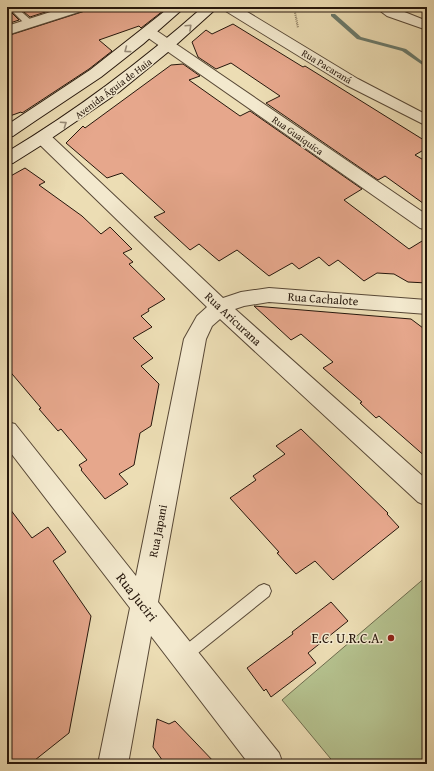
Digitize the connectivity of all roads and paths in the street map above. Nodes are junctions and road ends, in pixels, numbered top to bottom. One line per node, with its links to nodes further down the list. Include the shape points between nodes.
1 (12, 7): 7 (lane)
2 (80, 7): 7 (street)
3 (178, 7): 10 (street, Avenida Águia de Haia)
4 (211, 7): 11 (street, Avenida Águia de Haia, one-way to 4)
5 (230, 7): 12 (street, Rua Pacaraná, via 352,82)
6 (382, 7): 8 (street)
7 (29, 23): 9 (street)
8 (427, 26)
9 (7, 31)
10 (149, 32): 11 (street, Rua Guaiquica); 13 (street, Avenida Águia de Haia, one-way to 13, via 61,99)
11 (170, 45): 14 (street, Avenida Águia de Haia, one-way to 11, via 88,108); 16 (street, Rua Guaiquica)
12 (427, 121)
13 (7, 132)
14 (43, 138): 15 (street, Avenida Águia de Haia); 17 (street, Rua Aricurana)
15 (7, 159)
16 (427, 224)
17 (220, 307): 18 (street, Rua Cachalote, via 241,299 268,295); 20 (street, Rua Aricurana); 22 (street, Rua Japani, via 204,321 195,339)
18 (427, 308)
19 (7, 431): 22 (street, Rua Juciri)
20 (427, 495)
21 (264, 591): 23 (lane)
22 (144, 606): 23 (street, Rua Juciri); 24 (street, Rua Japani)
23 (183, 656): 25 (street, Rua Juciri)
24 (113, 764)
25 (268, 764)

